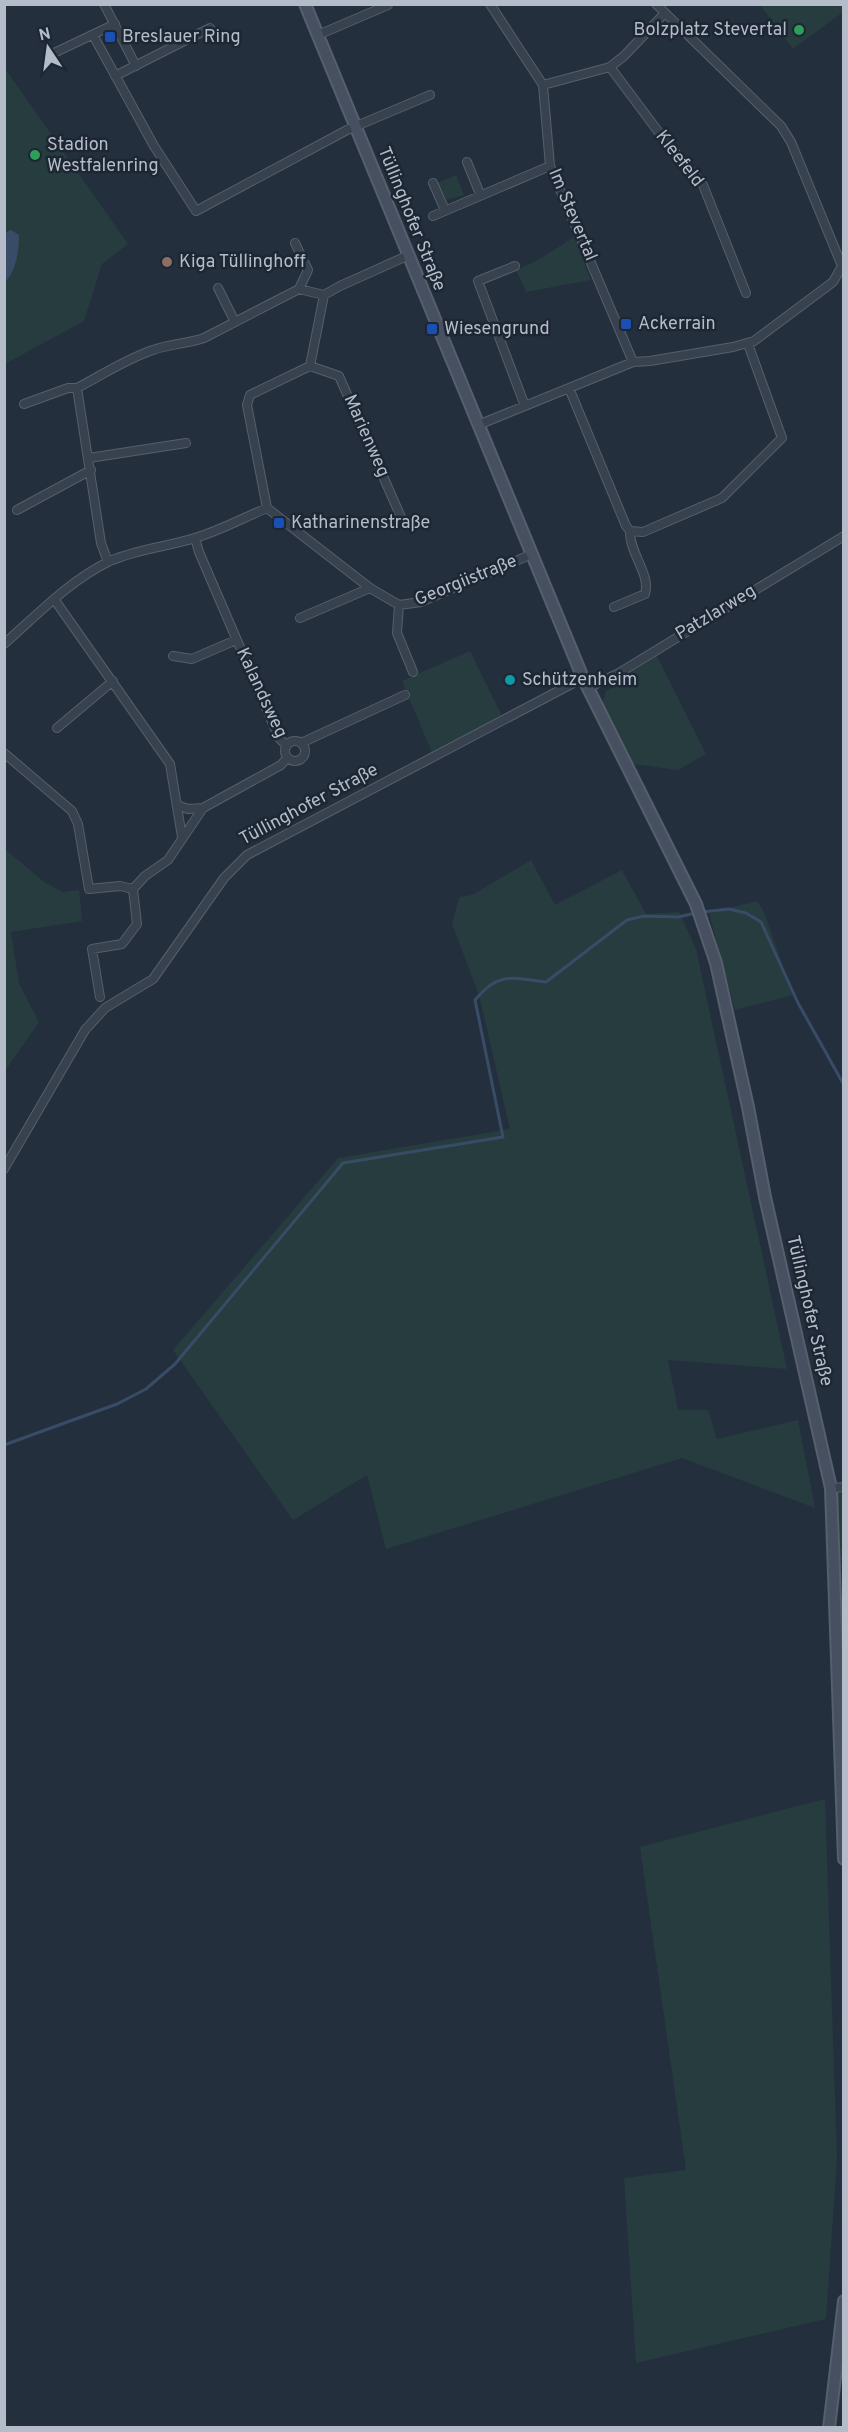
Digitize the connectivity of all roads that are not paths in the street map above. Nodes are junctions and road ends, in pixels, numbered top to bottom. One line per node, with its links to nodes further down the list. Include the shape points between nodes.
1 (104, 4): 7 (street)
2 (305, 4): 10 (main road, Tüllinghofer Straße)
3 (490, 4): 15 (street, Im Stevertal)
4 (656, 4): 6 (street)
5 (388, 5): 10 (street)
6 (664, 14): 13 (street); 32 (street, via 781,126 842,266 832,282)
7 (115, 24): 9 (street); 12 (street)
8 (210, 28): 12 (street)
9 (93, 35): 11 (street); 14 (street)
10 (318, 35): 17 (main road, Tüllinghofer Straße)
11 (54, 53)
12 (136, 66): 14 (street)
13 (610, 67): 15 (street); 29 (street, Kleefeld, via 703,185)
14 (115, 76): 17 (street, via 196,211)
15 (543, 85): 19 (street, Im Stevertal)
16 (430, 95): 17 (street)
17 (356, 126): 25 (main road, Tüllinghofer Straße)
18 (467, 162): 21 (street)
19 (550, 166): 21 (street); 33 (street, Im Stevertal)
20 (433, 183): 22 (street)
21 (480, 194): 22 (street)
22 (445, 210): 23 (street)
23 (434, 216)
24 (295, 243): 28 (street, via 308,270)
25 (409, 255): 30 (street); 39 (main road, Tüllinghofer Straße)
26 (515, 266): 38 (street, via 478,281)
27 (218, 288): 31 (street)
28 (299, 289): 30 (street); 31 (street)
29 (746, 293)
30 (324, 295): 34 (street)
31 (236, 321): 35 (street, via 188,344 138,356)
32 (748, 344): 33 (street); 46 (street, via 782,438 722,498 643,532)
33 (633, 362): 36 (street)
34 (310, 366): 43 (street, via 250,395 247,405); 45 (street, Marienweg, via 339,376)
35 (77, 388): 37 (street); 41 (street)
36 (568, 388): 38 (street); 46 (street)
37 (24, 404)
38 (525, 406): 39 (street)
39 (478, 425): 49 (main road, Tüllinghofer Straße)
40 (186, 443): 41 (street)
41 (89, 458): 42 (street)
42 (91, 470): 44 (street); 50 (street, via 101,543)
43 (267, 508): 48 (street); 51 (street, Georgiistraße)
44 (17, 510)
45 (404, 524)
46 (630, 531): 54 (street, via 630,542 647,586 645,594)
47 (843, 536): 61 (street, Patzlarweg, via 619,673)
48 (195, 538): 50 (street, via 135,551); 56 (street, Kalandsweg)
49 (532, 554): 53 (street, Georgiistraße, via 421,602); 61 (main road, Tüllinghofer Straße)
50 (108, 562): 52 (street)
51 (370, 588): 53 (street, Georgiistraße); 55 (street)
52 (54, 599): 57 (street); 60 (street)
53 (399, 605): 59 (street, Georgiistraße, via 397,633)
54 (614, 607)
55 (300, 618)
56 (236, 640): 58 (street, Kalandsweg, via 192,659); 65 (street, Kalandsweg, via 279,738)
57 (4, 644)
58 (173, 656)
59 (413, 672)
60 (113, 681): 63 (street); 68 (street, via 170,764)
61 (585, 683): 73 (street, Tüllinghofer Straße, via 247,855 224,878 153,979 105,1008 85,1030); 75 (main road, Tüllinghofer Straße, via 703,921 719,974)
62 (405, 695): 64 (street)
63 (57, 728)
64 (301, 743): 65 (street); 67 (street, via 303,757 295,761)
65 (286, 745): 67 (street)
66 (4, 753): 71 (street, via 72,812 78,824 89,889)
67 (287, 758): 69 (street)
68 (177, 804): 69 (street, via 188,809); 70 (street)
69 (203, 808): 70 (street)
70 (182, 837): 71 (street, via 168,860)
71 (132, 889): 72 (street, via 137,924 123,944 92,948)
72 (100, 997)
73 (4, 1169)
74 (843, 1486): 75 (street)
75 (831, 1488): 76 (main road, Tüllinghofer Straße)
76 (843, 1859)
77 (843, 2301): 78 (main road)
78 (829, 2427)

